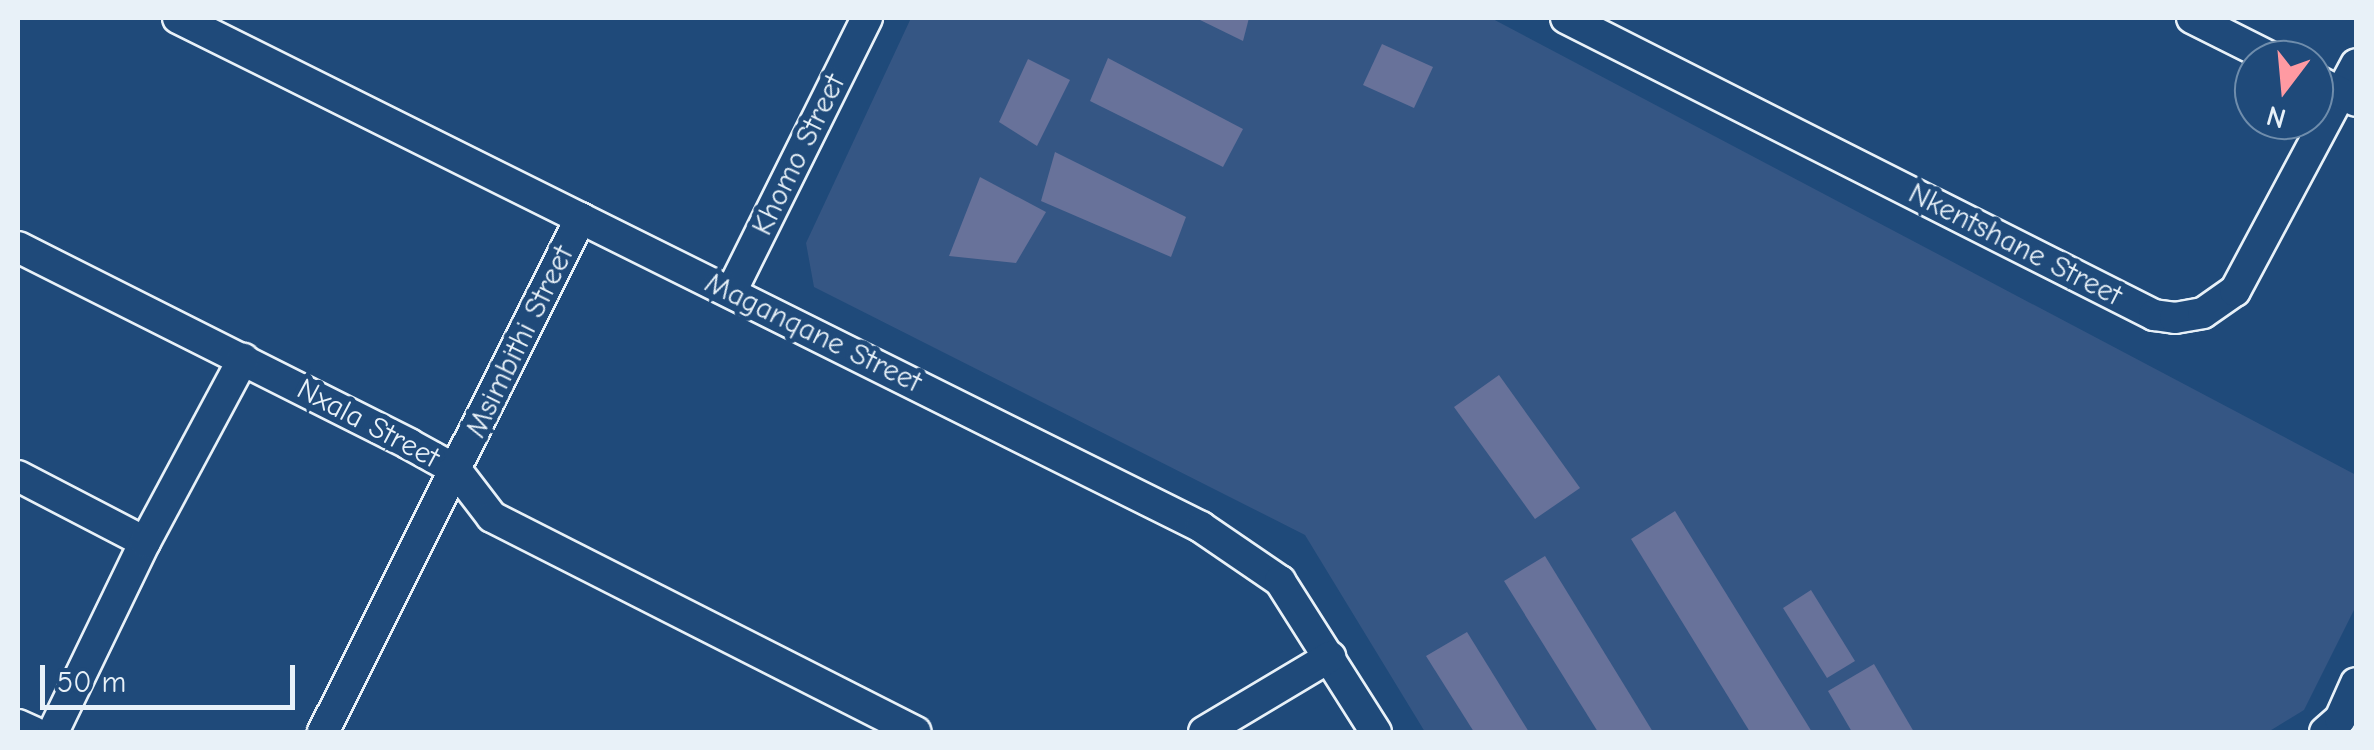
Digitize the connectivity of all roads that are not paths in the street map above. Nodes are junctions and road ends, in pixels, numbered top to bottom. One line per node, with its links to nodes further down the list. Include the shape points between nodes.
1 (178, 18): 8 (street, Maganqane Street)
2 (867, 18): 10 (street, Khomo Street)
3 (1566, 18): 7 (street, Nkentshane Street, via 2164,317 2203,313 2236,291)
4 (2192, 18): 5 (street)
5 (2236, 40)
6 (2356, 64): 7 (street, Nkentshane Street)
7 (2349, 97)
8 (581, 218): 10 (street, Maganqane Street); 12 (street, Msimbithi Street)
9 (18, 247): 11 (street, Nxala Street)
10 (730, 292): 15 (street, Maganqane Street, via 1200,526 1280,582)
11 (243, 358): 12 (street, Nxala Street); 14 (street)
12 (456, 470): 21 (street, Msimbithi Street); 22 (street, Nxala Street, via 492,517)
13 (18, 476): 14 (street)
14 (144, 542): 20 (street)
15 (1330, 657): 23 (street); 24 (street, Maganqane Street)
16 (2356, 684): 18 (street)
17 (18, 724): 19 (street)
18 (2340, 726)
19 (34, 732)
20 (53, 732)
21 (323, 732)
22 (915, 732)
23 (1204, 732)
24 (1376, 732)

